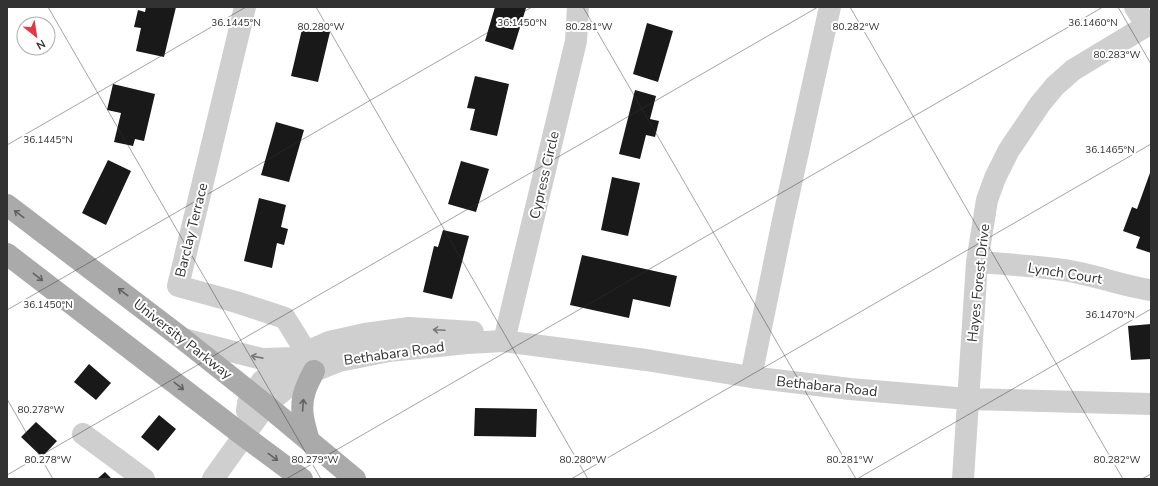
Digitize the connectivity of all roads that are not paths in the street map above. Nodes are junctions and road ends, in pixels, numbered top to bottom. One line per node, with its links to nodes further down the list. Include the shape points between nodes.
1 (245, 7): 12 (street, Barclay Terrace, via 178,286 285,318)
2 (578, 7): 11 (street, Cypress Circle, via 576,42)
3 (830, 7): 13 (street)
4 (1135, 7): 5 (street)
5 (1149, 24): 8 (street, Hayes Forest Drive, via 1073,70 1040,104 1009,150 995,178 987,200)
6 (7, 204): 10 (main road, University Parkway, one-way to 6)
7 (7, 254): 18 (main road, one-way to 18)
8 (977, 262): 9 (street, Lynch Court, via 1063,270); 14 (street, Hayes Forest Drive)
9 (1151, 290)
10 (183, 339): 12 (street, one-way to 10, via 262,359); 15 (main road, University Parkway)
11 (504, 341): 12 (street, Bethabara Road, via 389,351 339,361); 13 (street, Bethabara Road)
12 (306, 360): 15 (street, Bethabara Road, via 284,390); 19 (main road, one-way to 12, via 302,404)
13 (751, 377): 14 (street, Bethabara Road)
14 (968, 399): 16 (street, Bethabara Road); 24 (street, Hayes Forest Drive)
15 (259, 400): 18 (street, Bethabara Road); 19 (main road, University Parkway)
16 (1151, 404)
17 (83, 434): 20 (street)
18 (244, 436): 21 (street, Bethabara Road); 22 (main road, one-way to 22)
19 (309, 441): 23 (main road, University Parkway)
20 (144, 479)
21 (213, 479)
22 (302, 479)
23 (355, 479)
24 (962, 479)

